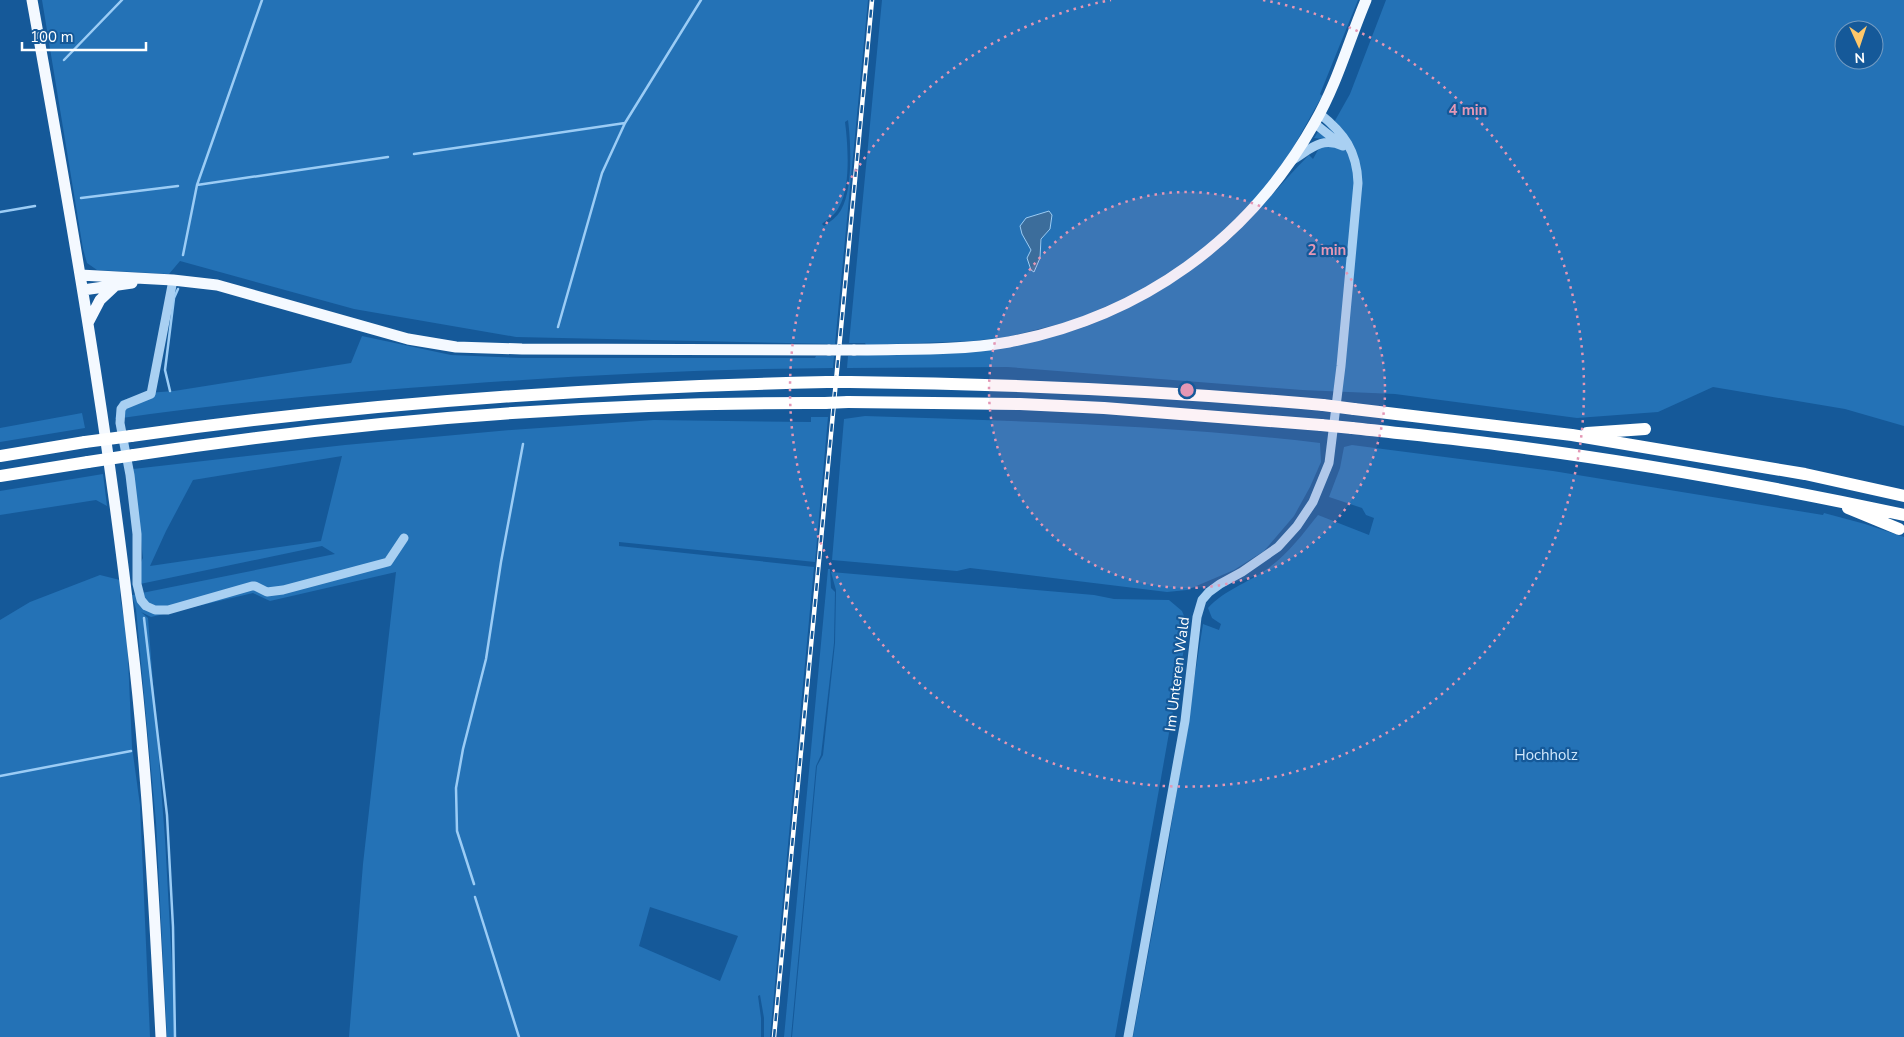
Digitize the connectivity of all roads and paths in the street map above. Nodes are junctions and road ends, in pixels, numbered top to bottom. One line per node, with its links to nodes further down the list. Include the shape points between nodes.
1 (32, 0): 7 (main road)
2 (1366, 0): 3 (main road)
3 (1317, 119): 4 (street, Im Unteren Wald); 5 (street, Im Unteren Wald, via 1336,127 1348,142); 6 (main road)
4 (1343, 146): 5 (street, Im Unteren Wald); 6 (street, via 1332,141 1321,144)
5 (1353, 158): 23 (street, Im Unteren Wald, via 1358,168 1358,183 1329,463 1313,502 1278,547 1220,584 1202,600 1197,617 1185,721)
6 (1291, 162): 9 (main road, bridge, via 1241,221 1208,252 1170,279 1109,312 1076,325 1008,342 937,349 854,350 456,346 408,339 216,285)
7 (80, 275): 8 (main road); 11 (main road)
8 (154, 279): 9 (main road); 10 (main road)
9 (173, 280): 21 (street, via 151,394 121,409 120,422 137,534 137,584 146,606 168,610 252,586 267,592 283,590 388,562)
10 (116, 285): 11 (main road); 12 (main road, via 100,300)
11 (83, 290): 12 (main road)
12 (88, 324): 22 (main road, via 116,504 133,646 150,834)
13 (1645, 429): 14 (highway)
14 (1572, 435): 15 (highway, bridge, via 1323,405 1105,390 827,382 618,389 424,402 208,425); 17 (highway, via 1805,474)
15 (0, 456)
16 (0, 476): 18 (highway, bridge, via 254,438 461,417 696,404 1020,404 1321,425 1509,446)
17 (1904, 496)
18 (1822, 498): 19 (highway); 20 (highway)
19 (1904, 515)
20 (1899, 529)
21 (404, 538)
22 (161, 1037)
23 (1128, 1037)

